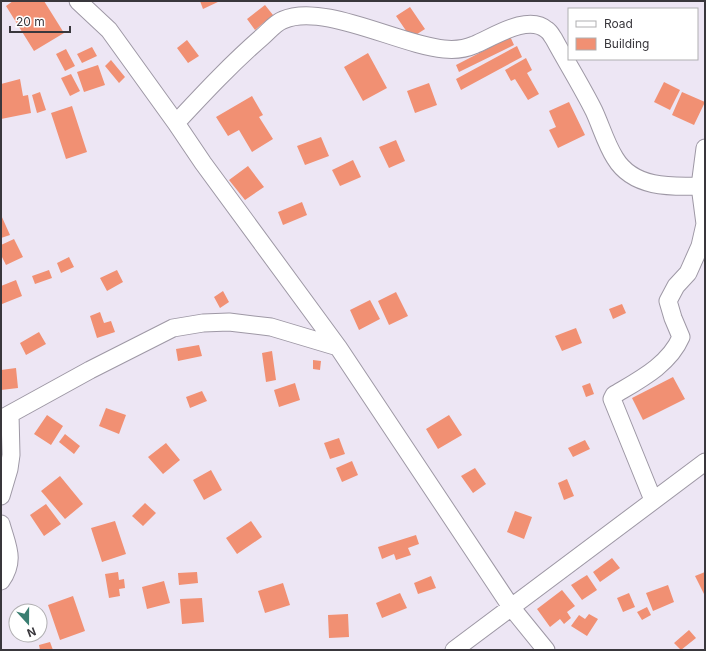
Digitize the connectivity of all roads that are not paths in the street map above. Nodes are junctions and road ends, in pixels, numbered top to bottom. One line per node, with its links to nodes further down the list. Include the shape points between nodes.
1 (78, 1): 3 (street, via 109,30)
2 (309, 8): 3 (street, via 282,20 230,64); 5 (street, via 399,39 452,50 472,46 523,24 546,29 594,111 620,165 649,183 668,187)
3 (176, 123): 6 (street)
4 (705, 148): 5 (street)
5 (700, 186): 10 (street, via 705,224 700,246 688,274 676,286 668,301 681,337 676,350 612,399)
6 (338, 347): 7 (street, via 271,327 229,322 173,328); 13 (street)
7 (5, 417): 9 (street, via 12,455)
8 (705, 462): 10 (street)
9 (1, 496)
10 (653, 500): 13 (street)
11 (1, 524): 12 (street, via 11,557 9,568)
12 (1, 581)
13 (511, 607): 14 (street); 15 (street)
14 (454, 650)
15 (546, 650)

